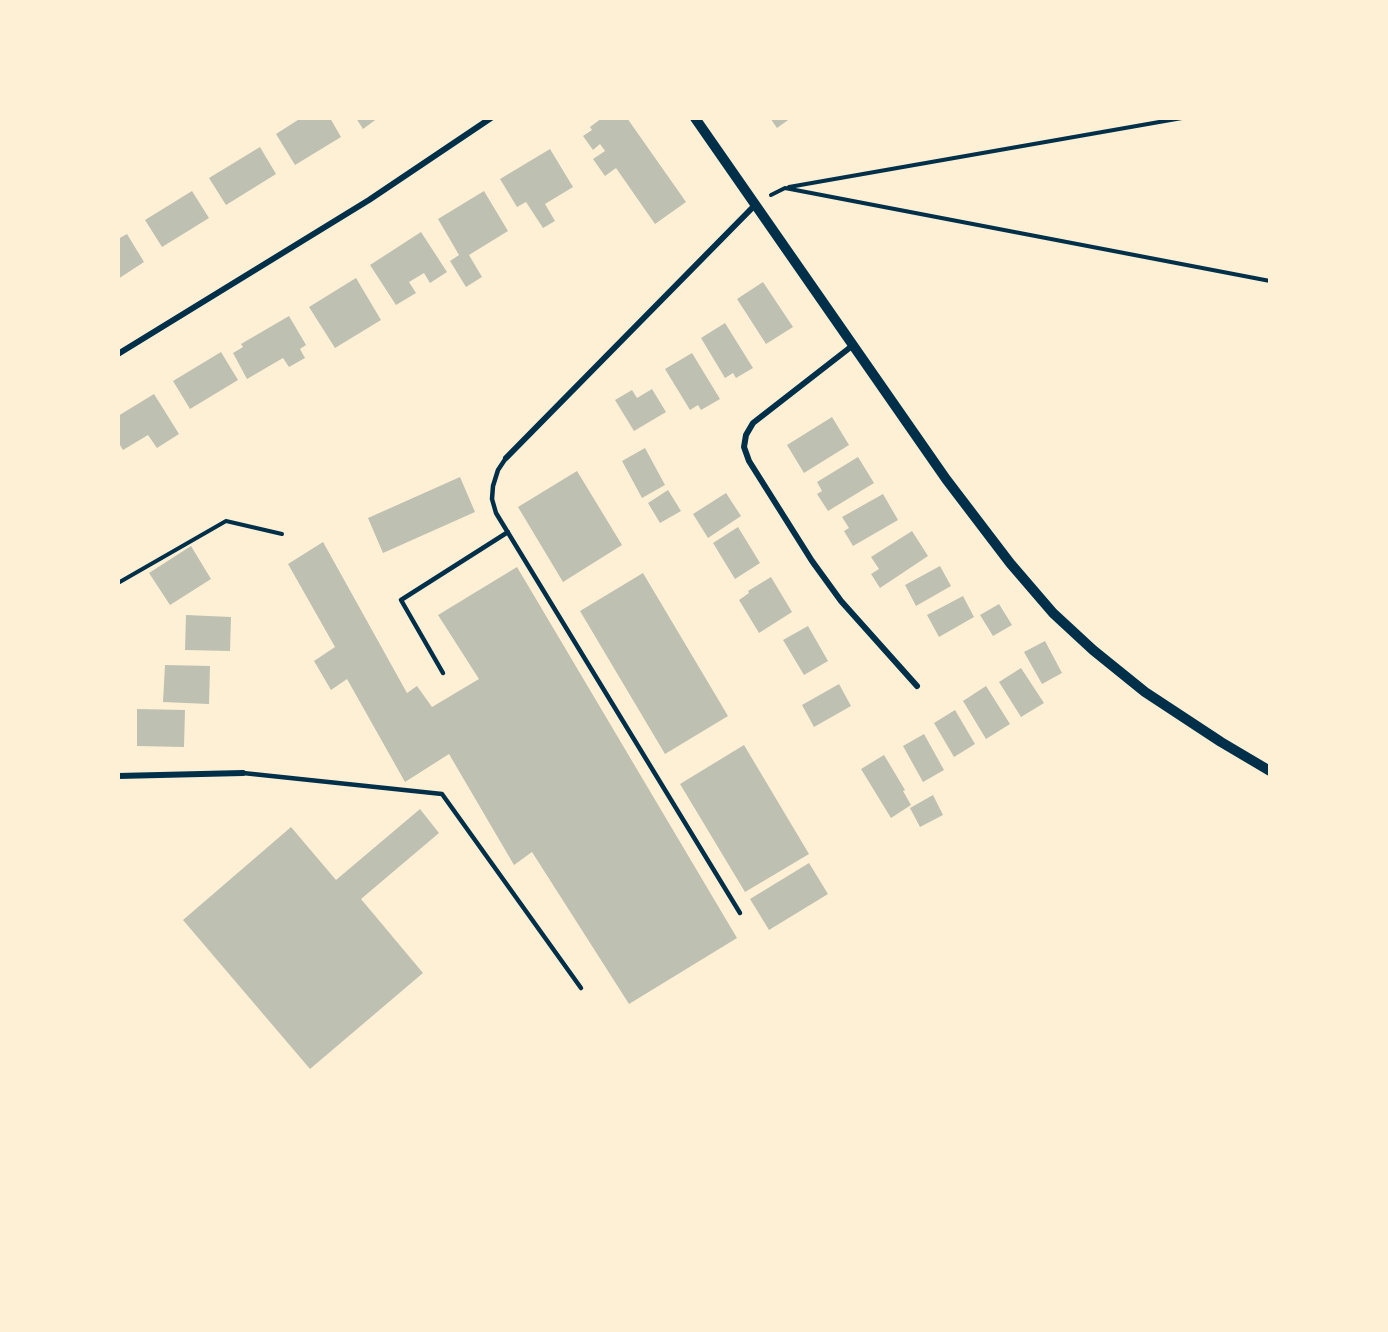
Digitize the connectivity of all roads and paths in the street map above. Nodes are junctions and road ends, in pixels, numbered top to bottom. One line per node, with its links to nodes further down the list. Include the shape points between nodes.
1 (491, 118): 8 (street, via 369,200)
2 (695, 118): 5 (street)
3 (1182, 118): 4 (path)
4 (785, 188): 5 (path); 6 (path)
5 (756, 204): 7 (street); 9 (street)
6 (1269, 281)
7 (852, 346): 14 (street, via 753,423 744,447 812,561 841,601); 15 (street, via 946,479 1053,613 1145,692)
8 (118, 354)
9 (506, 458): 10 (lane, via 498,470 492,499)
10 (508, 532): 13 (lane, via 401,600); 18 (lane)
11 (282, 534): 12 (path, via 226,521)
12 (118, 583)
13 (443, 673)
14 (917, 686)
15 (1269, 771)
16 (243, 773): 17 (street); 19 (lane, via 442,794)
17 (118, 776)
18 (740, 913)
19 (581, 988)

